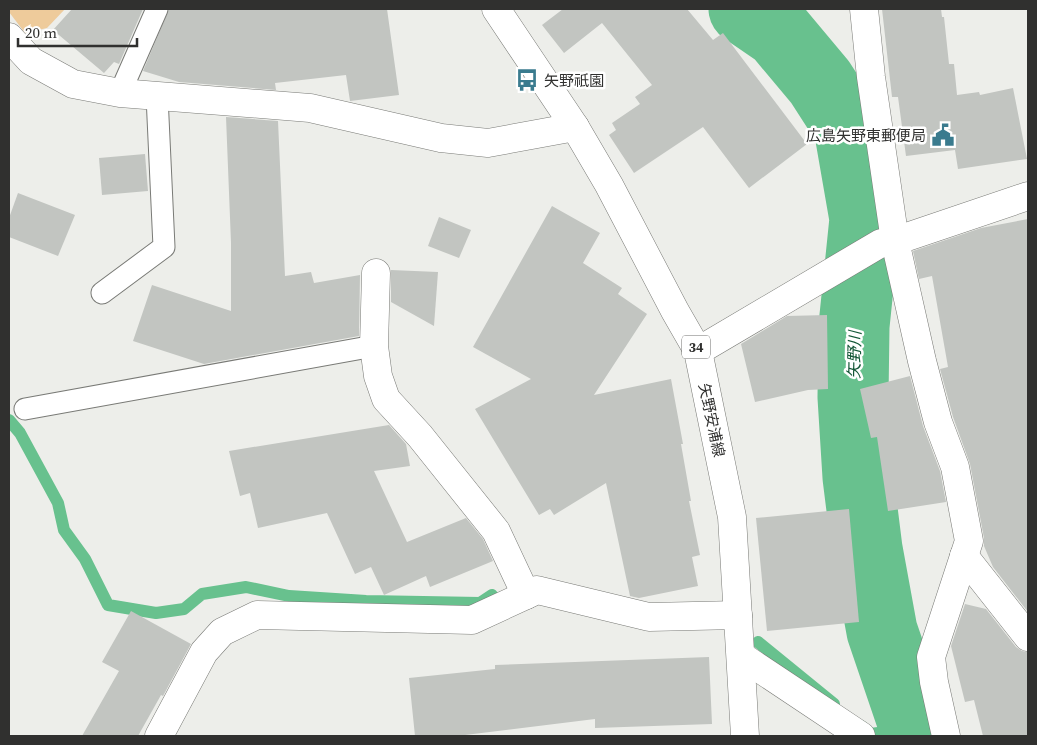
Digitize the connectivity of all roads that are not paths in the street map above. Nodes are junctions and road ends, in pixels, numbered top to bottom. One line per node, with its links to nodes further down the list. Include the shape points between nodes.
1 (157, 9): 5 (lane)
2 (496, 9): 7 (street, 矢野安浦線 / 34)
3 (864, 9): 9 (street)
4 (9, 37): 5 (street, via 31,61 73,84)
5 (120, 93): 6 (street)
6 (156, 96): 7 (street, via 310,108 440,138 488,143); 11 (lane, via 164,247)
7 (574, 127): 13 (street, 矢野安浦線 / 34, via 609,185)
8 (1028, 196): 9 (street)
9 (888, 242): 13 (street, via 843,264); 15 (street, via 938,422 954,467 969,541)
10 (376, 273): 12 (street)
11 (102, 293)
12 (374, 346): 14 (lane); 16 (street, via 378,376 386,399 496,531)
13 (698, 351): 17 (street, 矢野安浦線 / 34, via 732,517)
14 (24, 409)
15 (964, 556): 18 (street); 23 (street, via 931,657)
16 (526, 595): 17 (street, via 537,590 649,617); 20 (street, via 472,620 257,615 222,632 204,652)
17 (738, 615): 19 (street, 矢野安浦線 / 34)
18 (1028, 637)
19 (741, 656): 21 (street, 矢野安浦線 / 34); 22 (street)
20 (159, 736)
21 (745, 736)
22 (861, 736)
23 (944, 736)

